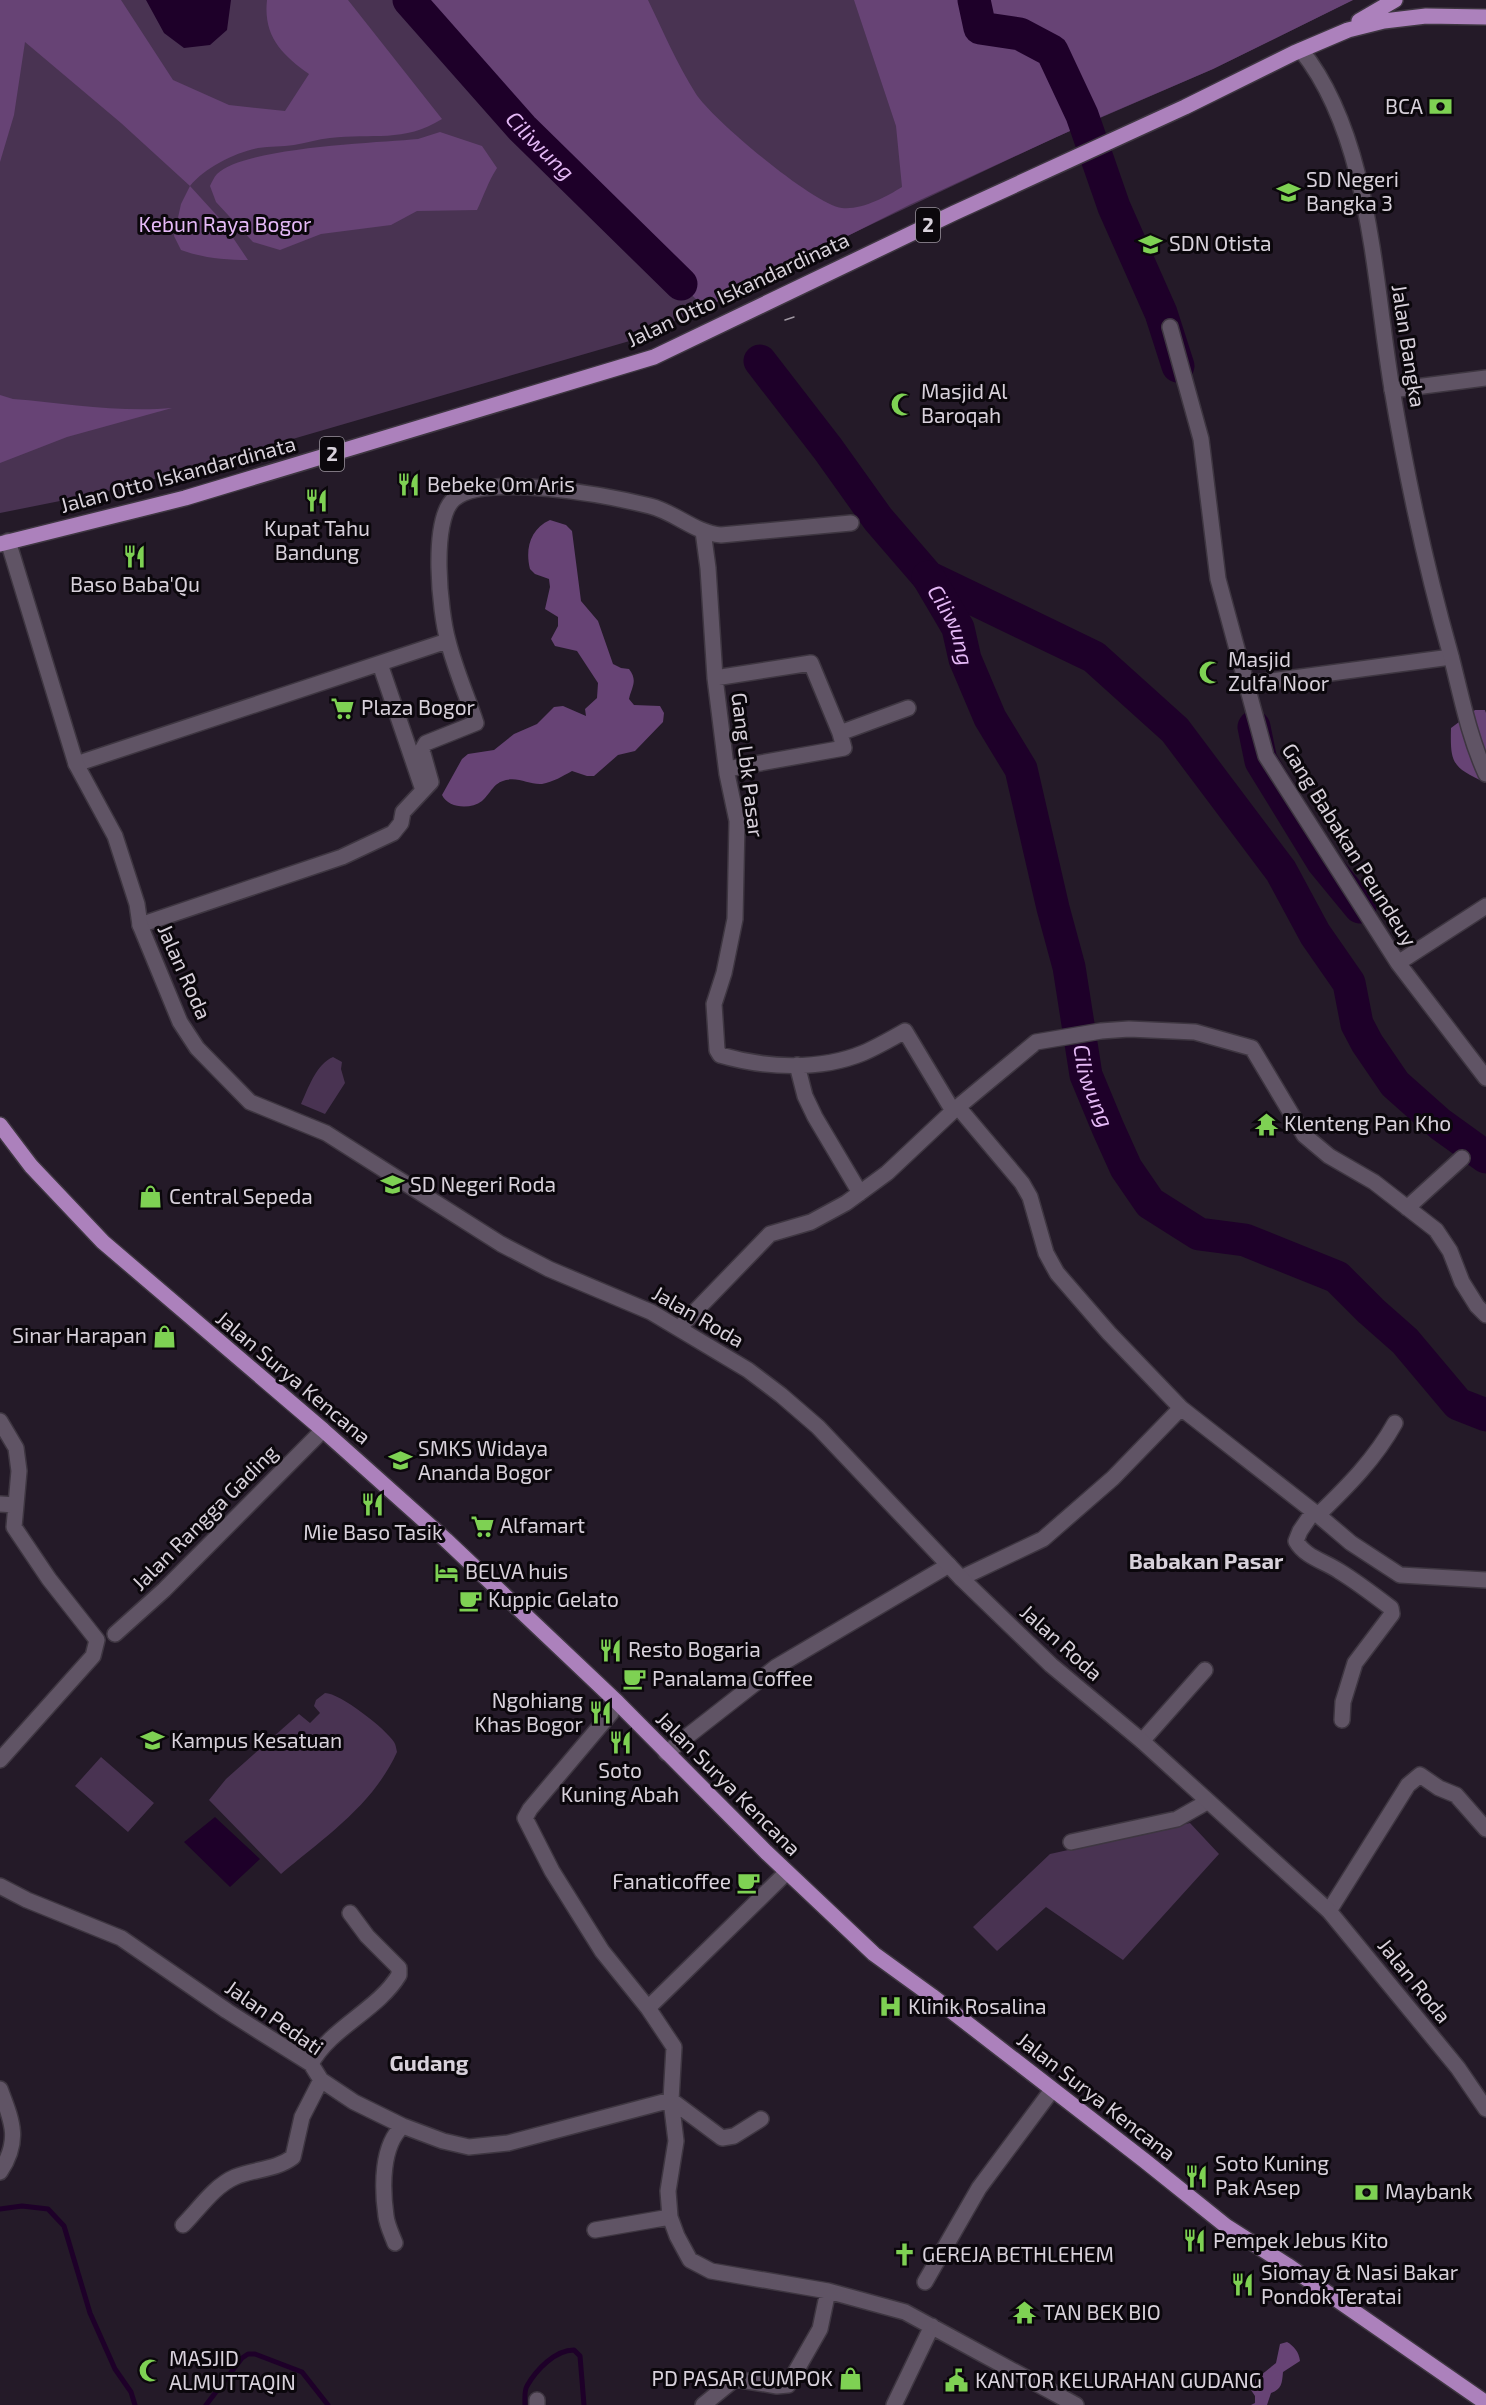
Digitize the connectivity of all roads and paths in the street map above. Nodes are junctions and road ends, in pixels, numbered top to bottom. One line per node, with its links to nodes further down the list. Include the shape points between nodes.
1 (1395, 0): 3 (main road, Jalan Otto Iskandardinata / 2)
2 (1486, 17): 3 (main road, Jalan Otto Iskandardinata / 2, via 1426,16 1384,21 1348,30)
3 (1298, 52): 6 (street, Jalan Bangka, via 1315,67 1354,158 1372,248); 9 (main road, Jalan Otto Iskandardinata / 2, via 654,357 185,498)
4 (1170, 327): 14 (street, Gang Babakan Peundeuy, via 1201,439 1218,579)
5 (1486, 378): 6 (street)
6 (1392, 390): 11 (street, Jalan Bangka, via 1423,551)
7 (851, 523): 8 (street, via 721,535)
8 (703, 531): 10 (street, via 653,506 576,491 524,486 460,495 448,506 440,541 438,575); 13 (street, Gang Lbk Pasar)
9 (4, 543): 17 (street, Jalan Roda)
10 (447, 640): 12 (street); 20 (street, via 476,723 426,743 422,750 431,782)
11 (1451, 657): 14 (street); 19 (street, Jalan Bangka)
12 (380, 664): 17 (street); 20 (street)
13 (715, 678): 16 (street, via 811,663); 18 (street, Gang Lbk Pasar)
14 (1248, 684): 23 (street, Gang Babakan Peundeuy, via 1266,756)
15 (908, 708): 16 (street)
16 (840, 733): 18 (street, via 844,748)
17 (76, 764): 22 (street, Jalan Roda, via 115,836)
18 (727, 769): 24 (street, Gang Lbk Pasar, via 738,820 736,897 724,973 714,1004 715,1039 720,1055 749,1062)
19 (1486, 774)
20 (423, 790): 22 (street, via 403,812 393,833 342,857)
21 (1486, 906): 23 (street)
22 (140, 925): 32 (street, Jalan Roda, via 180,1022 197,1048 250,1102 326,1133 501,1244)
23 (1398, 963): 25 (street, Gang Babakan Peundeuy)
24 (796, 1065): 26 (street, via 844,1060 905,1031); 29 (street, via 815,1117)
25 (1486, 1078)
26 (956, 1109): 29 (street); 30 (street, via 1036,1042 1101,1030 1195,1032 1252,1048 1313,1145 1374,1182); 33 (street, via 1022,1183 1030,1197 1046,1253 1057,1273)
27 (0, 1125): 36 (main road, Jalan Surya Kencana, via 32,1166 103,1242)
28 (1462, 1158): 30 (street)
29 (860, 1193): 32 (street, via 827,1215 770,1234)
30 (1407, 1208): 31 (street, via 1436,1230 1450,1251 1462,1282)
31 (1483, 1307)
32 (679, 1328): 39 (street, Jalan Roda, via 748,1370 789,1401)
33 (1181, 1408): 38 (street); 40 (street, via 1113,1478 1043,1539)
34 (0, 1421): 37 (street, via 16,1448 18,1471)
35 (1395, 1423): 38 (street, via 1367,1464)
36 (322, 1430): 42 (street, Jalan Rangga Gading, via 164,1590); 44 (main road, Jalan Surya Kencana, via 488,1578)
37 (8, 1505): 48 (street, via 19,1536 97,1640 93,1656)
38 (1316, 1514): 41 (street, via 1352,1544 1400,1575); 45 (street, via 1300,1531 1296,1541 1301,1550 1365,1588 1391,1608 1392,1614 1360,1654 1350,1674)
39 (950, 1565): 40 (street, Jalan Roda); 47 (street, via 776,1666)
40 (961, 1578): 46 (street, Jalan Roda, via 1051,1665)
41 (1486, 1580)
42 (115, 1634)
43 (1205, 1670): 46 (street)
44 (617, 1702): 47 (main road, Jalan Surya Kencana); 56 (street, via 525,1818 552,1871 602,1951)
45 (1342, 1720)
46 (1142, 1741): 49 (street, Jalan Roda)
47 (666, 1753): 52 (main road, Jalan Surya Kencana)
48 (0, 1760)
49 (1207, 1802): 51 (street, via 1177,1819); 54 (street, Jalan Roda)
50 (1486, 1829): 54 (street, via 1456,1795 1420,1775 1408,1785)
51 (1071, 1842)
52 (787, 1872): 56 (street); 60 (main road, Jalan Surya Kencana, via 874,1954)
53 (0, 1886): 57 (street, Jalan Pedati, via 121,1938)
54 (1329, 1911): 62 (street, Jalan Roda, via 1458,2068)
55 (350, 1913): 57 (street, via 399,1968 399,1975 373,2004 317,2052)
56 (648, 2008): 61 (street, via 674,2047)
57 (311, 2064): 58 (street, Jalan Pedati)
58 (321, 2080): 64 (street, Jalan Pedati, via 354,2102); 67 (street, via 302,2117 293,2157 280,2165 234,2177)
59 (0, 2089): 65 (street, via 14,2131 10,2153)
60 (1052, 2090): 70 (street, via 979,2188); 73 (main road, Jalan Surya Kencana, via 1226,2226)
61 (671, 2100): 63 (street, via 722,2138 734,2136); 64 (street, Jalan Pedati, via 508,2143 469,2147); 66 (street, via 676,2141 668,2191)
62 (1486, 2109)
63 (761, 2119)
64 (403, 2126): 69 (street, via 388,2147 386,2173 386,2219)
65 (0, 2172)
66 (670, 2217): 68 (street); 71 (street, via 690,2260 711,2271)
67 (183, 2225)
68 (595, 2230)
69 (395, 2243)
70 (925, 2282)
71 (828, 2290): 72 (street, via 905,2312); 74 (street, via 820,2329 788,2385 735,2379)
72 (932, 2326): 75 (street); 76 (street)
73 (1486, 2403)
74 (703, 2405)
75 (894, 2405)
76 (1076, 2405)

